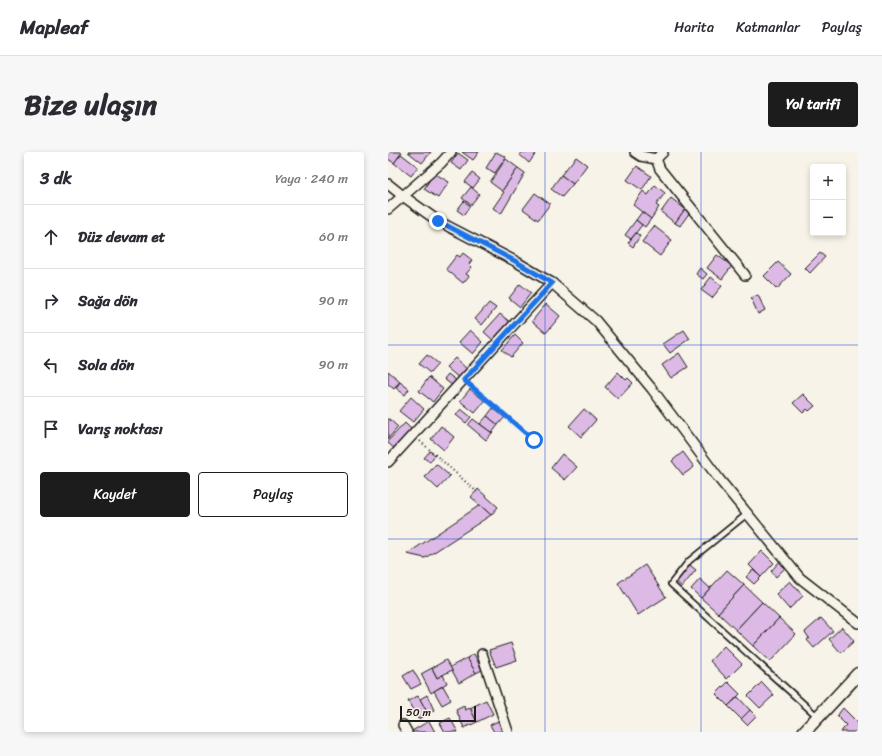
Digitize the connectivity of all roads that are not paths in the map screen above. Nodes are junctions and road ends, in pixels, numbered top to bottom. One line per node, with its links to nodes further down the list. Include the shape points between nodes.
1 (451, 152): 6 (street)
2 (635, 152): 4 (street)
3 (663, 152): 4 (street)
4 (656, 159): 8 (street, via 660,169)
5 (388, 184): 6 (street)
6 (403, 196): 7 (street); 9 (street, via 438,221)
7 (388, 209)
8 (745, 275)
9 (552, 283): 10 (street); 11 (street, via 596,321 652,389)
10 (388, 462)
11 (747, 514): 12 (street, via 800,578); 15 (lane, via 689,561 671,584)
12 (858, 623)
13 (482, 654): 16 (street)
14 (858, 674): 15 (main road)
15 (818, 717): 17 (main road)
16 (508, 732)
17 (804, 732)

